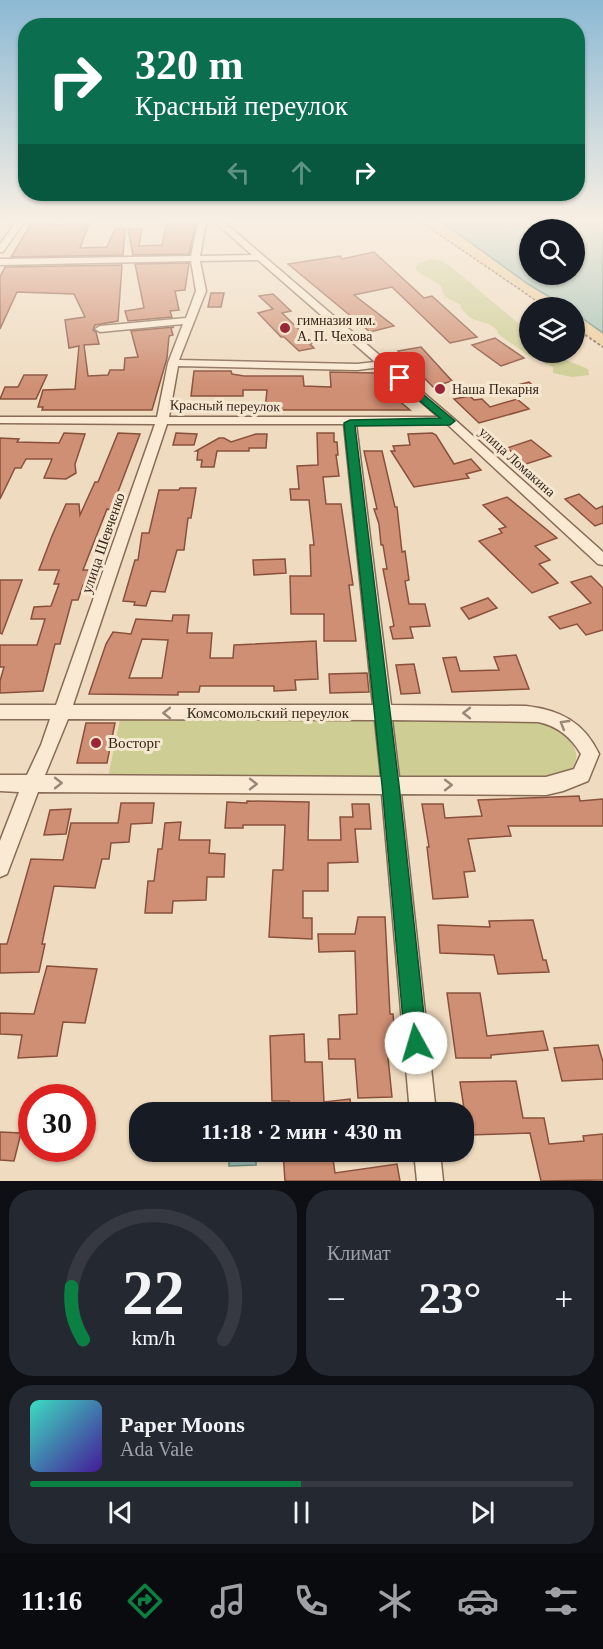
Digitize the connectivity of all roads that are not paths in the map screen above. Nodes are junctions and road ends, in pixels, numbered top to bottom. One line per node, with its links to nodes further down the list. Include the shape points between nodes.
1 (198, 277): 3 (street, улица Шевченко, via 201,291)
2 (282, 277): 6 (street, улица Ломакина)
3 (191, 320): 4 (street); 5 (street, улица Шевченко)
4 (100, 329)
5 (173, 363): 6 (street, via 357,367); 8 (street, улица Шевченко)
6 (383, 364): 9 (street, улица Ломакина)
7 (0, 420): 8 (street, Красный переулок)
8 (162, 421): 10 (street, Красный переулок); 13 (street, улица Шевченко)
9 (450, 421): 10 (street, Красный переулок); 11 (street, улица Ломакина)
10 (350, 423): 14 (street)
11 (603, 560)
12 (0, 712): 13 (street, Комсомольский переулок)
13 (62, 712): 14 (street, Комсомольский переулок, one-way to 13); 17 (street, улица Шевченко)
14 (383, 713): 15 (street, Комсомольский переулок, one-way to 14, via 567,724 546,715); 18 (street)
15 (596, 754): 18 (street, Комсомольский переулок, one-way to 15, via 546,786 581,775)
16 (0, 783): 17 (street, Комсомольский переулок)
17 (32, 783): 18 (street, Комсомольский переулок, one-way to 18); 19 (street, улица Шевченко)
18 (391, 785): 20 (street)
19 (0, 867)
20 (422, 1102)
21 (428, 1162): 22 (street)
22 (430, 1181)

